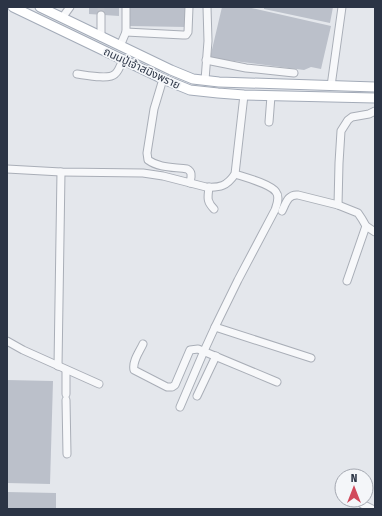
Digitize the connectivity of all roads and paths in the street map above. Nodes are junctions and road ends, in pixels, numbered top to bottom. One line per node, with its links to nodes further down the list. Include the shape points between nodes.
1 (13, 7): 9 (main road, ถนนปู่เจ้าสมิงพราย)
2 (39, 7): 9 (street); 10 (main road, ถนนปู่เจ้าสมิงพราย)
3 (70, 7): 10 (street)
4 (126, 7): 11 (street)
5 (189, 7): 11 (street, via 186,35)
6 (207, 7): 15 (street)
7 (342, 7): 20 (street)
8 (101, 15): 12 (street)
9 (35, 17): 14 (main road, ถนนปู่เจ้าสมิงพราย)
10 (62, 18): 12 (main road, ถนนปู่เจ้าสมิงพราย)
11 (126, 32): 13 (street)
12 (101, 36): 13 (main road, ถนนปู่เจ้าสมิงพราย)
13 (120, 46): 19 (main road, ถนนปู่เจ้าสมิงพราย, via 171,70)
14 (123, 60): 17 (street, via 115,75); 18 (main road, ถนนปู่เจ้าสมิงพราย)
15 (206, 60): 16 (street, via 246,68); 19 (street)
16 (294, 73)
17 (77, 74)
18 (163, 79): 22 (main road, ถนนปู่เจ้าสมิงพราย, via 190,90); 30 (street, via 154,109 148,160 161,166 190,170)
19 (205, 80): 20 (main road, ถนนปู่เจ้าสมิงพราย)
20 (331, 86): 21 (main road, ถนนปู่เจ้าสมิงพราย)
21 (375, 87)
22 (244, 95): 23 (main road, ถนนปู่เจ้าสมิงพราย); 29 (street)
23 (271, 96): 24 (main road, ถนนปู่เจ้าสมิงพราย); 26 (street)
24 (375, 98)
25 (375, 111): 32 (street, via 352,117 341,131)
26 (269, 122)
27 (7, 169): 28 (street)
28 (61, 172): 30 (street, via 143,173); 44 (street)
29 (236, 174): 31 (street, via 230,182 222,186); 38 (street, via 272,188 278,196 278,202)
30 (190, 183): 31 (street)
31 (209, 187): 33 (street, via 209,204)
32 (338, 205): 34 (street, via 294,194 290,196); 35 (street, via 358,213)
33 (214, 209)
34 (282, 211)
35 (366, 226): 36 (street); 37 (street)
36 (375, 232)
37 (347, 281)
38 (215, 328): 41 (street); 43 (street)
39 (7, 342): 44 (street)
40 (144, 344): 41 (street, via 134,362 134,370 167,387 175,385 190,350)
41 (204, 351): 42 (street); 49 (street)
42 (216, 356): 46 (street); 48 (street)
43 (311, 358)
44 (58, 366): 45 (street)
45 (66, 370): 47 (street); 50 (street)
46 (277, 382)
47 (99, 384)
48 (197, 396)
49 (180, 407)
50 (67, 454)

